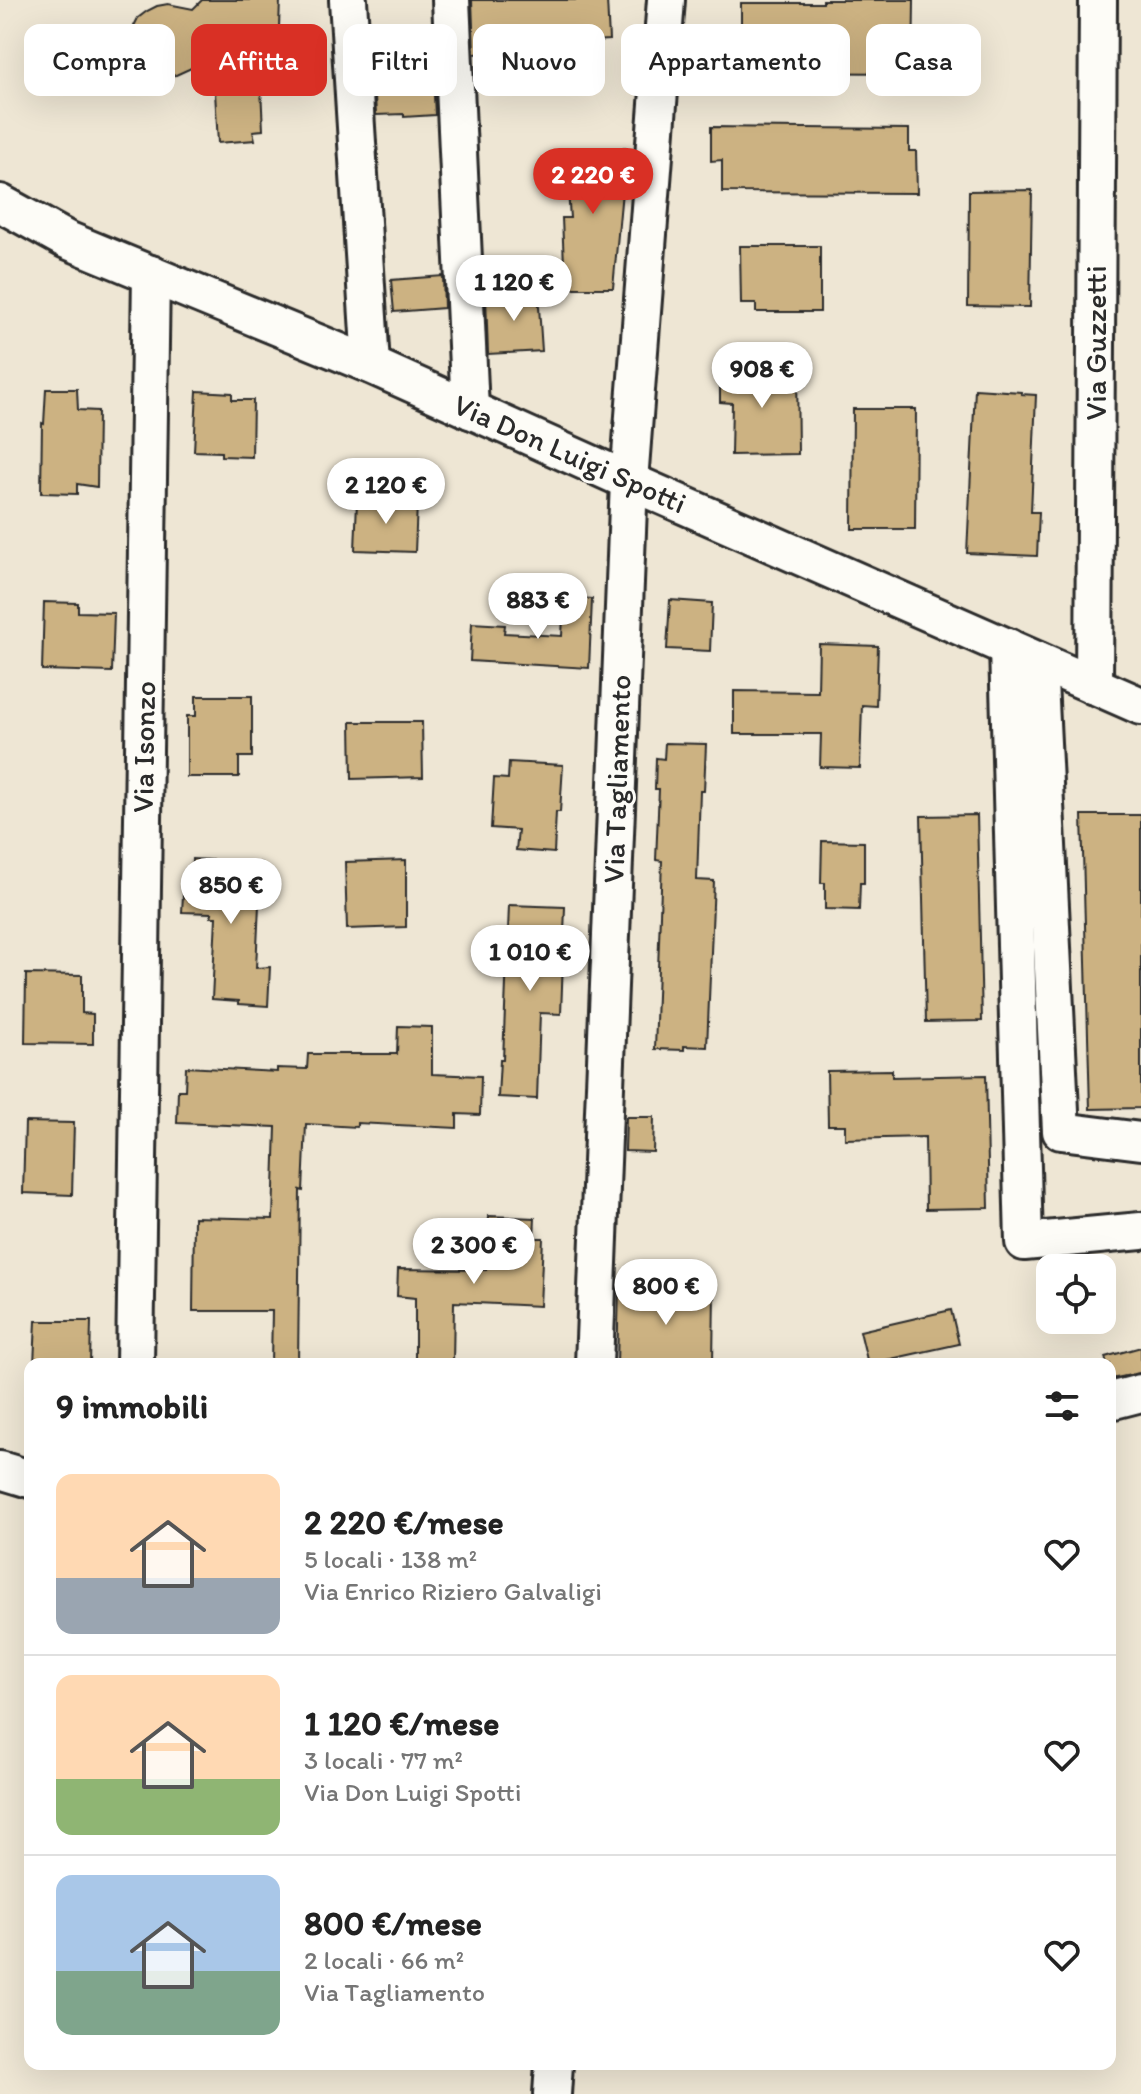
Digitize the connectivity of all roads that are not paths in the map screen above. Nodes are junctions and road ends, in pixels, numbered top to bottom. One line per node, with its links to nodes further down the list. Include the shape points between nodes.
1 (348, 0): 7 (street)
2 (451, 0): 8 (street)
3 (666, 0): 9 (street, Via Tagliamento)
4 (1098, 0): 11 (street, Via Guzzetti)
5 (0, 203): 6 (street, Via Don Luigi Spotti, via 67,240)
6 (151, 274): 7 (street, Via Don Luigi Spotti); 15 (street, Via Isonzo)
7 (371, 365): 8 (street, Via Don Luigi Spotti)
8 (470, 410): 9 (street, Via Don Luigi Spotti)
9 (629, 481): 10 (street, Via Don Luigi Spotti); 16 (street, Via Tagliamento)
10 (1023, 654): 11 (street, Via Don Luigi Spotti); 13 (street, via 1061,1131); 14 (street, via 1024,1242)
11 (1094, 686): 12 (street, Via Don Luigi Spotti)
12 (1141, 706)
13 (1141, 1141)
14 (1141, 1231)
15 (135, 1358)
16 (594, 1358)
17 (1141, 1393): 18 (street)
18 (1116, 1399)
19 (0, 1470): 20 (street)
20 (24, 1477)
21 (554, 2070): 22 (street)
22 (552, 2094)

